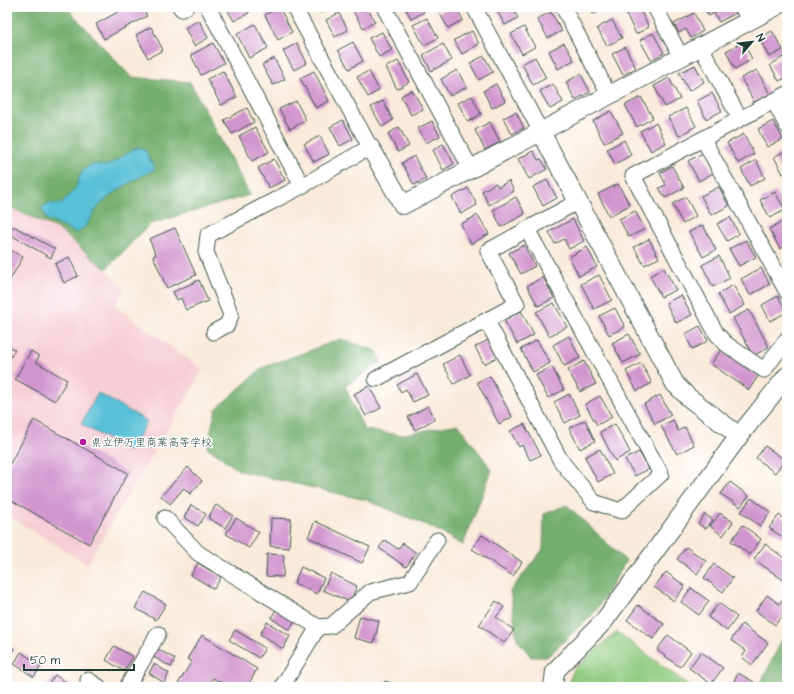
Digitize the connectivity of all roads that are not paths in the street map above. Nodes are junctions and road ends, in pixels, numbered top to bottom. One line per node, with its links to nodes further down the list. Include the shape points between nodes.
1 (180, 7): 2 (street)
2 (186, 7)
3 (208, 7): 21 (street)
4 (294, 7): 19 (street)
5 (384, 7): 20 (street)
6 (474, 7): 17 (street)
7 (563, 7): 13 (street)
8 (654, 7): 12 (street)
9 (775, 7): 10 (street)
10 (746, 14): 11 (street)
11 (700, 46): 12 (street); 15 (street)
12 (681, 57): 13 (street)
13 (609, 95): 17 (street)
14 (780, 98): 15 (street); 16 (street)
15 (740, 120): 18 (street)
16 (787, 126)
17 (541, 132): 20 (street); 22 (street)
18 (703, 139): 24 (street); 27 (street, via 633,176 716,333 726,344 764,370)
19 (370, 148): 20 (street, via 403,205); 21 (street)
20 (471, 170)
21 (302, 186): 26 (street, via 208,235 206,252 232,315 227,325)
22 (577, 202): 23 (street); 30 (street, via 675,384 688,398)
23 (527, 229): 25 (street, via 488,251 517,304); 25 (street, via 660,474 621,510 594,502 561,461)
24 (787, 292)
25 (487, 321): 29 (street)
26 (214, 332)
27 (787, 340)
28 (787, 376): 30 (street)
29 (376, 379)
30 (740, 436): 37 (street, via 604,621 556,671)
31 (166, 518): 33 (street, via 198,553)
32 (437, 540): 33 (street, via 410,582 370,592 331,626)
33 (318, 627): 36 (street)
34 (158, 634): 35 (street)
35 (128, 687)
36 (282, 687)
37 (553, 687)

